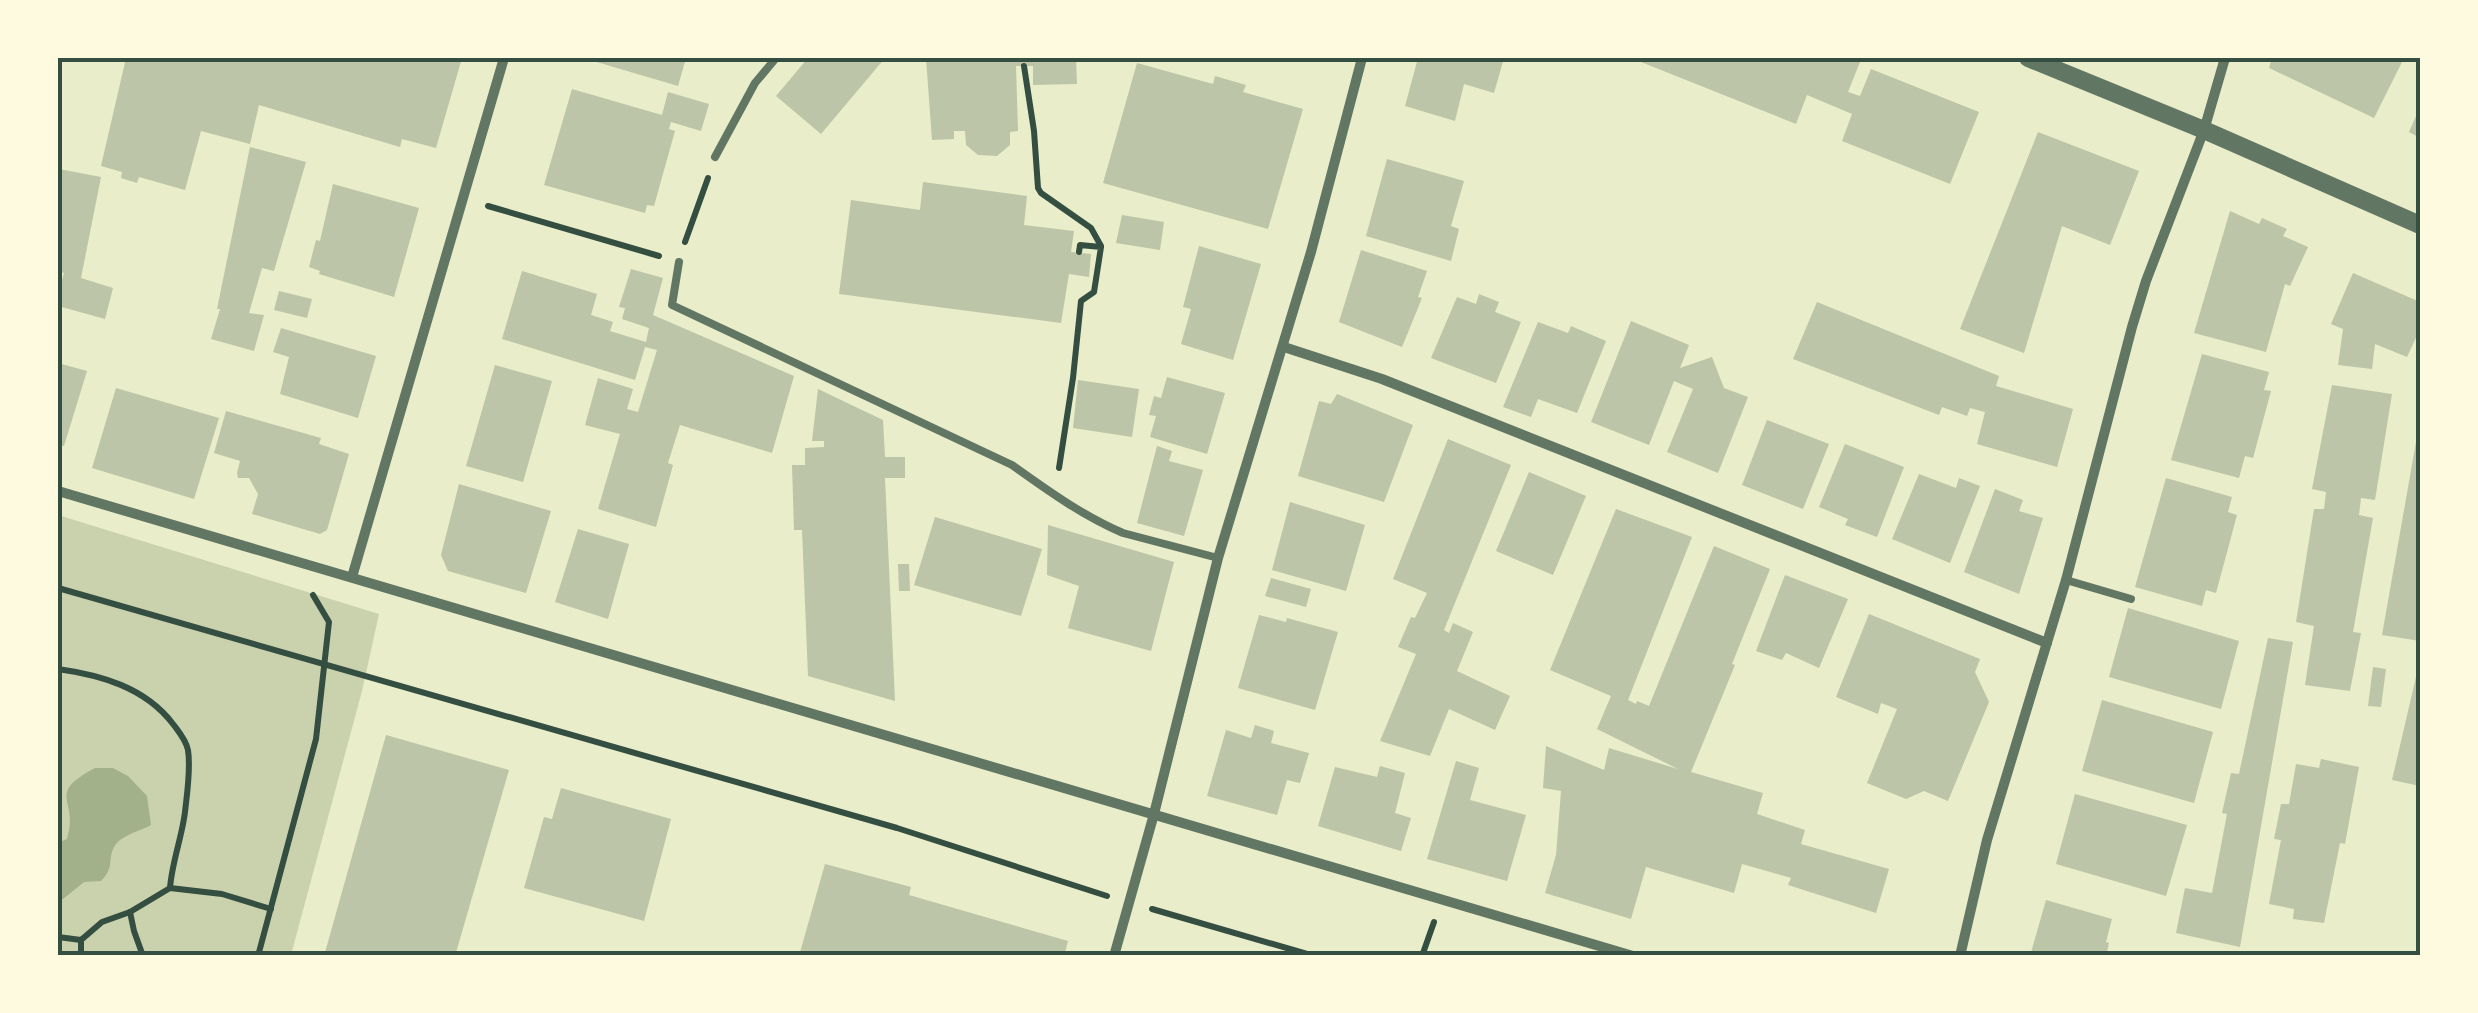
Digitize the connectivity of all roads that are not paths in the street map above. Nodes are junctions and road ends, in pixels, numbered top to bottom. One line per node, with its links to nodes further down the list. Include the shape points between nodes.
1 (504, 58): 14 (street)
2 (776, 58): 8 (lane, via 755,83)
3 (1362, 58): 11 (street)
4 (2028, 58): 6 (street)
5 (2225, 58): 7 (street)
6 (2050, 62): 7 (street)
7 (2204, 130): 9 (street); 15 (street, via 2146,282)
8 (716, 157)
9 (2420, 225)
10 (679, 262): 13 (lane, via 672,305 1012,465 1123,534)
11 (1284, 346): 13 (street); 17 (street)
12 (58, 491): 14 (street)
13 (1218, 558): 18 (street)
14 (352, 577): 18 (street)
15 (2066, 580): 16 (lane); 17 (street)
16 (2131, 599)
17 (2047, 643): 21 (street, via 1987,840)
18 (1154, 814): 19 (street); 20 (street)
19 (1114, 956)
20 (1632, 956)
21 (1960, 956)

